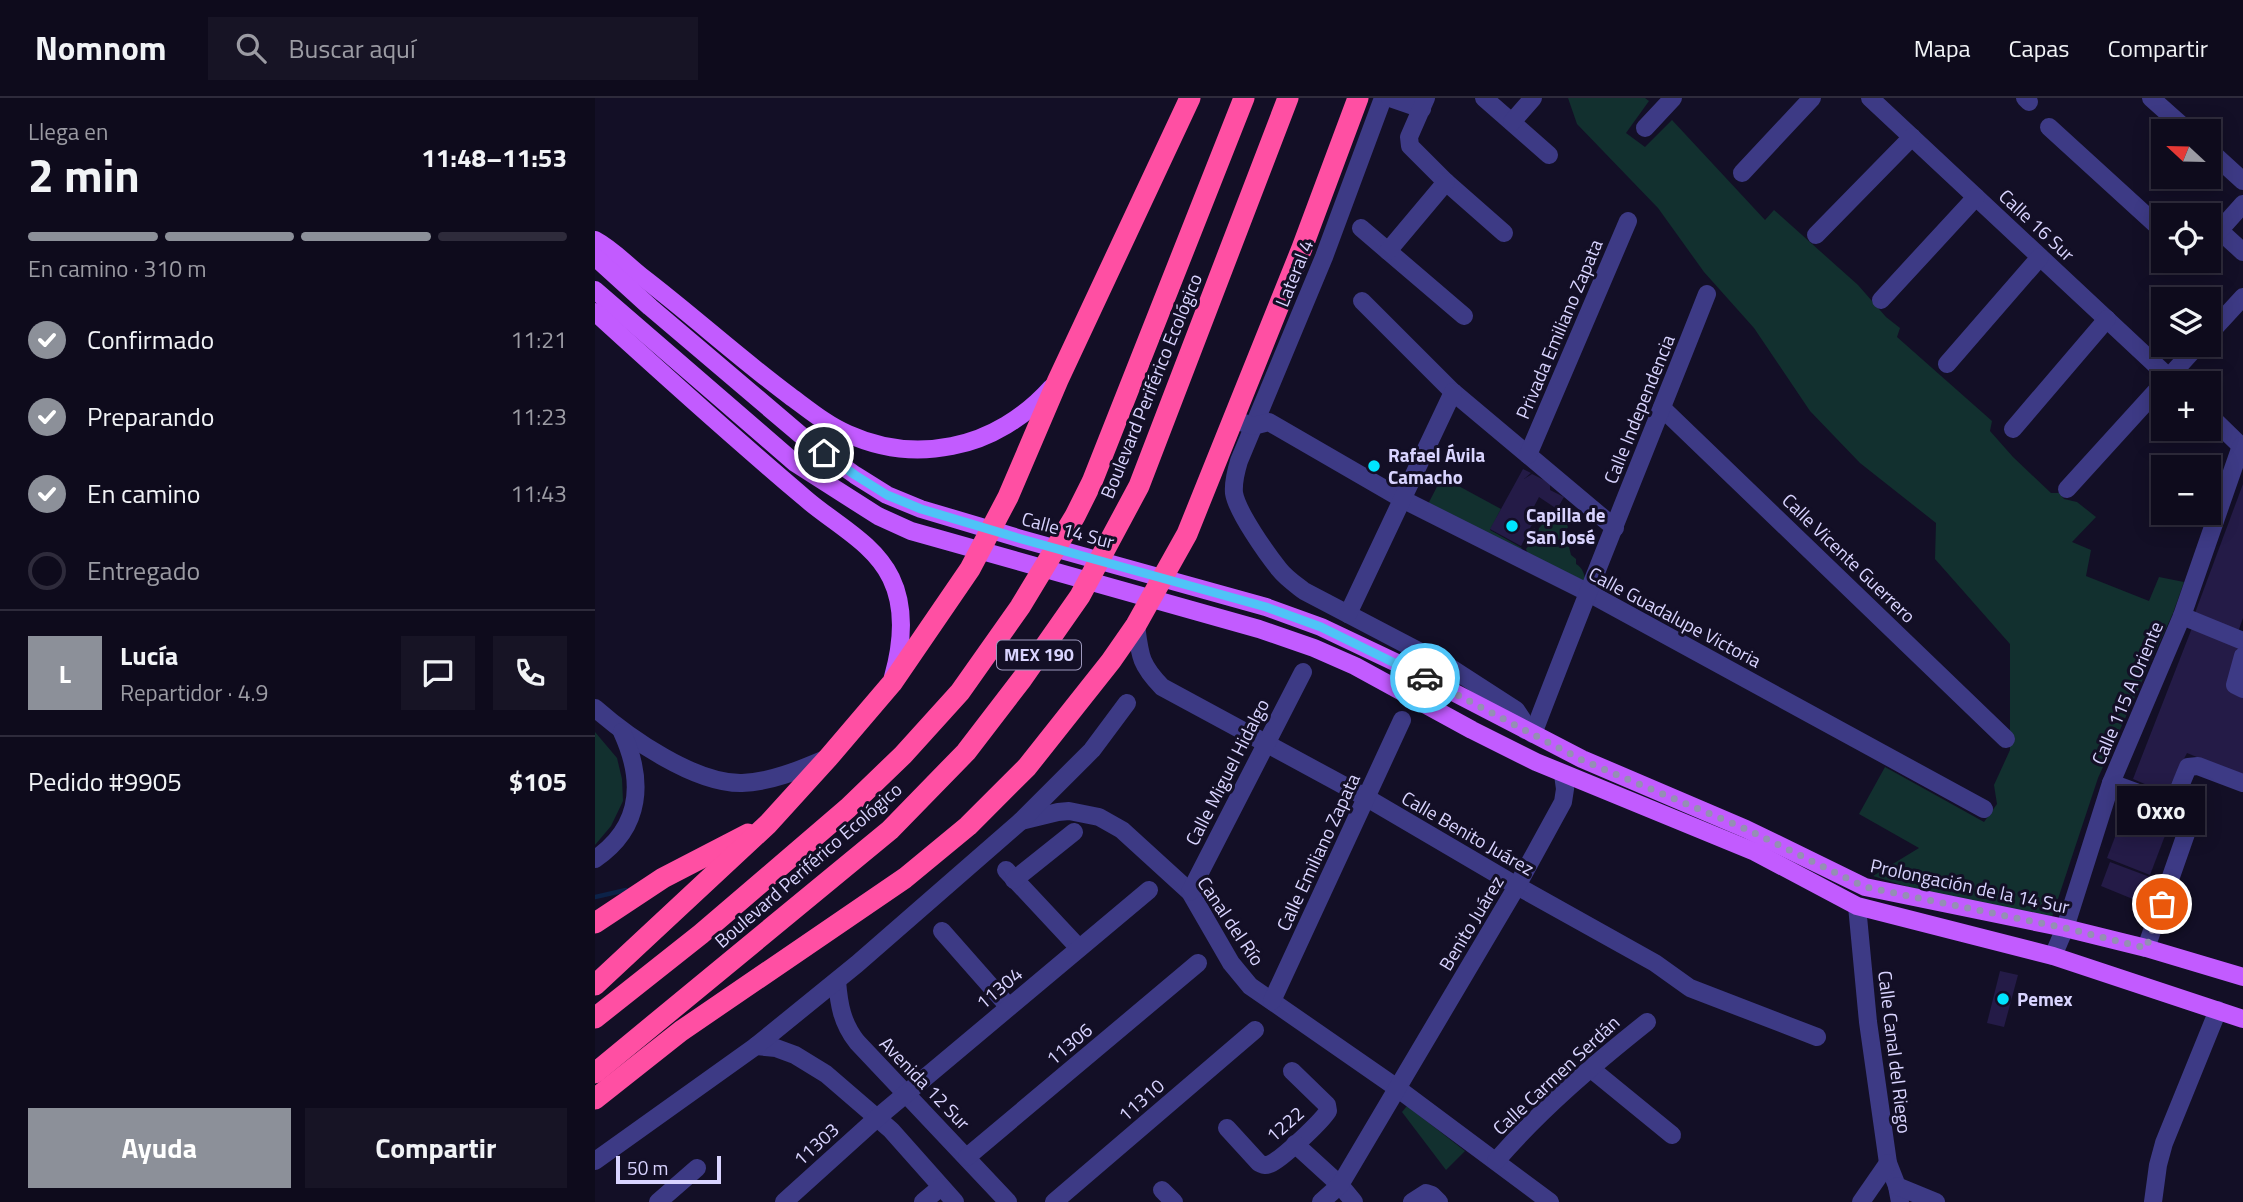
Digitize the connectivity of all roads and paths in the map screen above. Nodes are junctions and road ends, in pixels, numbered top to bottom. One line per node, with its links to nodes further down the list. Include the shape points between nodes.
1 (1190, 98): 53 (highway)
2 (1244, 98): 111 (highway, Boulevard Periférico Ecológico / MEX 190, via 1092,482 1020,607 960,692 903,755 701,934)
3 (1288, 98): 119 (highway, Boulevard Periférico Ecológico / MEX 190, via 1139,486 1080,596 1030,668 966,752 890,830)
4 (1358, 98): 34 (highway)
5 (1383, 98): 38 (street, Lateral 4)
6 (1390, 98): 13 (street)
7 (1484, 98): 15 (street)
8 (1533, 98): 15 (street)
9 (1673, 98): 17 (street)
10 (1812, 98): 21 (street)
11 (1870, 98): 18 (street, Calle 16 Sur)
12 (2151, 98): 14 (street)
13 (1424, 103): 23 (street, via 1409,146)
14 (2175, 119)
15 (1512, 122): 19 (street)
16 (2049, 127): 26 (street)
17 (1644, 128)
18 (1912, 137): 24 (street, Calle 16 Sur); 31 (street)
19 (1549, 155)
20 (2221, 160): 22 (street)
21 (1742, 173)
22 (2243, 181)
23 (1447, 182): 30 (street); 35 (street)
24 (1976, 197): 39 (street, Calle 16 Sur); 43 (street)
25 (2243, 204): 29 (street)
26 (2151, 220)
27 (1628, 221): 62 (street, Privada Emiliano Zapata)
28 (1361, 228): 35 (street)
29 (2221, 229)
30 (1504, 233)
31 (1816, 236)
32 (595, 240): 53 (main road, via 768,380 832,426 863,440 922,450 965,443 1000,429 1036,404)
33 (2221, 241): 36 (street)
34 (1302, 248): 38 (street); 57 (highway)
35 (1388, 251): 46 (street)
36 (2243, 252)
37 (595, 257): 79 (main road, Calle 14 Sur, via 809,442 887,495 921,509 1310,623)
38 (1324, 257): 58 (street, Lateral 4)
39 (2040, 257): 47 (street, Calle 16 Sur); 50 (street)
40 (595, 290): 84 (main road, via 795,463 878,516 911,531 1314,648)
41 (1707, 295): 56 (street, Calle Independencia)
42 (2243, 297): 48 (street)
43 (1881, 300)
44 (1362, 301): 54 (street)
45 (595, 312): 73 (main road, via 884,566 901,612 901,649)
46 (1464, 316)
47 (2107, 319): 51 (street, Calle 16 Sur); 60 (street)
48 (2221, 321)
49 (2190, 357): 52 (street)
50 (1947, 364)
51 (2162, 371)
52 (2179, 371)
53 (1058, 380): 73 (highway, via 1008,496 970,569)
54 (1453, 392): 62 (street); 64 (street)
55 (2151, 402): 63 (street)
56 (1662, 408): 65 (street, Calle Independencia); 80 (street, Calle Vicente Guerrero)
57 (1232, 419): 58 (street, Calle Guadalupe Victoria); 69 (highway, via 1187,534)
58 (1252, 426): 64 (street, Calle Guadalupe Victoria, via 1269,422); 67 (street, Lateral 4, via 1239,461 1234,491 1237,503 1289,580)
59 (2221, 427): 61 (street)
60 (2013, 429)
61 (2242, 447): 68 (street, Calle 115 A Oriente)
62 (1528, 455): 65 (street)
63 (2067, 489)
64 (1402, 499): 66 (street, Calle Guadalupe Victoria); 67 (street)
65 (1615, 528): 66 (street, Calle Independencia)
66 (1587, 592): 79 (street, Calle Independencia); 88 (street, Calle Guadalupe Victoria)
67 (1348, 614): 79 (street, Lateral 4, via 1451,668 1516,710)
68 (2182, 616): 70 (street); 85 (street, Calle 115 A Oriente)
69 (1136, 625): 81 (street, Calle Benito Juárez, via 1140,656 1147,672 1162,687); 122 (highway, via 1027,767 968,826 905,878 681,1031)
70 (2243, 641)
71 (2243, 656): 74 (street, via 2235,685)
72 (1303, 672): 81 (street, Calle Miguel Hidalgo)
73 (892, 682): 82 (highway)
74 (2243, 690)
75 (1127, 703): 89 (street, via 1093,750)
76 (595, 708): 78 (street)
77 (1402, 720): 87 (street, Calle Emiliano Zapata)
78 (622, 732): 82 (street, via 684,767 720,781 762,780); 93 (street, via 635,770 635,802 621,837)
79 (1529, 732): 83 (main road, Calle 14 Sur)
80 (2006, 739)
81 (1266, 742): 87 (street, Calle Benito Juárez); 96 (street, Calle Miguel Hidalgo)
82 (828, 758): 90 (highway)
83 (1582, 760): 99 (main road, Prolongación de la 14 Sur, via 1746,829 1865,887)
84 (1563, 774): 94 (street, Benito Juárez, via 1563,802); 97 (main road, via 1755,852)
85 (2111, 783): 86 (street, via 2168,804 2173,803 2192,766); 99 (street, Calle 115 A Oriente)
86 (2243, 783)
87 (1367, 798): 94 (street, Calle Benito Juárez); 108 (street, Calle Emiliano Zapata)
88 (1984, 809)
89 (1021, 821): 96 (street, Canal del Río, via 1069,811 1099,817 1122,830); 106 (street)
90 (768, 824): 98 (highway, via 663,877); 107 (highway)
91 (2188, 828): 102 (street)
92 (1074, 832): 101 (street, via 1010,875)
93 (595, 859)
94 (1517, 886): 115 (street, Calle Benito Juárez, via 1655,963 1690,988); 120 (street, Benito Juárez)
95 (1149, 890): 101 (street, 11304)
96 (1190, 892): 108 (street, Canal del Río, via 1238,973)
97 (1857, 906): 103 (main road); 130 (street, Calle Canal del Riego)
98 (595, 923)
99 (2065, 928): 102 (main road, Prolongación de la 14 Sur); 103 (street, Calle 115 A Oriente)
100 (942, 931): 109 (street)
101 (1079, 948): 109 (street, 11304)
102 (2146, 948): 105 (main road, Prolongación de la 14 Sur)
103 (2053, 956): 110 (main road)
104 (1198, 963): 127 (street, 11306)
105 (2242, 971)
106 (837, 981): 116 (street); 121 (street, Avenida 12 Sur, via 839,1007 848,1030)
107 (595, 985)
108 (1272, 1001): 120 (street, Canal del Río)
109 (1009, 1007): 121 (street, 11304)
110 (2218, 1010): 112 (main road); 148 (street, via 2164,1143)
111 (595, 1018)
112 (2243, 1019)
113 (1647, 1022): 117 (street, Calle Carmen Serdán)
114 (1255, 1030): 140 (street, 11310)
115 (1817, 1037)
116 (756, 1046): 123 (street, via 776,1048 813,1065); 128 (street)
117 (1590, 1068): 125 (street); 129 (street, Calle Carmen Serdán)
118 (1292, 1071): 126 (street, 1222, via 1328,1111)
119 (595, 1073)
120 (1397, 1088): 129 (street, Canal del Río); 132 (street, Benito Juárez)
121 (907, 1093): 123 (street, 11304); 127 (street, Avenida 12 Sur)
122 (595, 1099)
123 (877, 1118): 133 (street); 136 (street, 11303)
124 (1227, 1128): 126 (street, 1222, via 1265,1165)
125 (1672, 1135)
126 (1295, 1144): 132 (street)
127 (967, 1157): 139 (street, Avenida 12 Sur)
128 (595, 1161)
129 (1496, 1161): 145 (street, Canal del Río)
130 (1888, 1163): 134 (street, Calle Canal del Riego); 146 (street)
131 (697, 1168): 135 (street)
132 (1340, 1185): 141 (street, Benito Juárez); 142 (street)
133 (941, 1186): 137 (street); 138 (street)
134 (1899, 1194): 147 (street)
135 (664, 1200)
136 (783, 1202)
137 (923, 1202)
138 (955, 1202)
139 (1008, 1202)
140 (1054, 1202)
141 (1321, 1202)
142 (1354, 1202)
143 (1412, 1202): 144 (street, via 1426,1193)
144 (1439, 1202)
145 (1551, 1202)
146 (1861, 1202)
147 (1936, 1202)
148 (2153, 1202)

